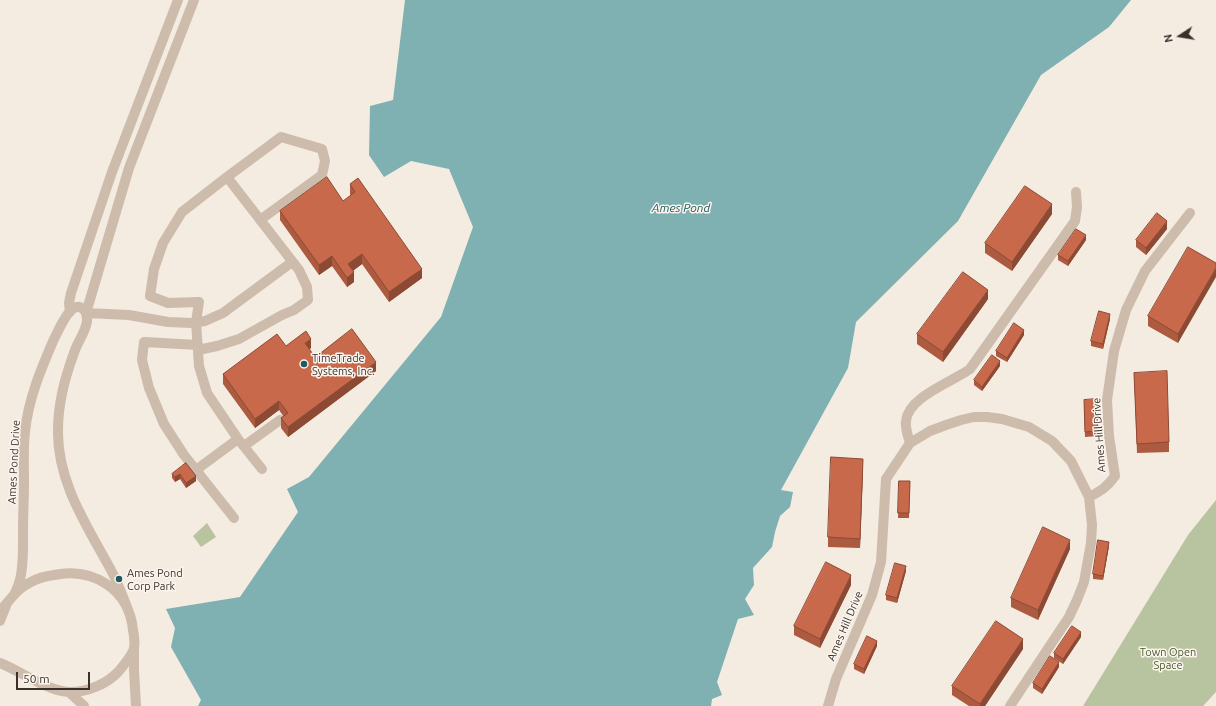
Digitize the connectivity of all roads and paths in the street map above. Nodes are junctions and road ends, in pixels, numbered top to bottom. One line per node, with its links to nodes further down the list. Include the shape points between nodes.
1 (178, 0): 8 (street, via 112,172 71,293)
2 (194, 0): 9 (street, Ames Pond Drive, via 129,168)
3 (227, 177): 6 (street); 6 (street, via 281,137 322,149 325,160 322,175); 10 (street, via 182,212 163,243 154,269 150,296 168,303 199,302)
4 (1076, 192): 14 (street, via 1077,207 1074,221 970,369 924,396 909,411 906,428)
5 (1190, 213): 17 (street, Ames Hill Drive, via 1146,271 1126,310 1114,351 1107,400 1114,476 1104,489)
6 (260, 220): 7 (street)
7 (292, 262): 10 (street, via 223,313); 11 (street, via 307,287 308,300 239,339 217,346)
8 (70, 312): 9 (street, via 78,307 83,308); 19 (street, Ames Pond Drive, via 44,363 28,414 23,462 23,554 20,583)
9 (86, 313): 10 (street, via 129,315 168,322); 20 (street, Ames Pond Drive, via 87,322 74,352 59,406 59,451 71,495 112,572)
10 (196, 322): 11 (street)
11 (198, 347): 13 (street, via 199,366 207,393); 16 (street, via 144,342 142,360 149,388 164,424)
12 (280, 420): 13 (street)
13 (241, 442): 15 (street); 16 (street)
14 (910, 443): 17 (street, Ames Hill Drive, via 930,431 974,417 1016,423 1041,434 1062,450 1071,461); 29 (street, Ames Hill Drive, via 886,479 881,562 872,595 836,679)
15 (262, 469)
16 (196, 470): 18 (street)
17 (1089, 497): 30 (street, Ames Hill Drive, via 1091,543 1080,594 1069,617)
18 (234, 518)
19 (14, 595): 20 (street, Ames Pond Drive, via 31,582 45,577 58,574 86,574 112,587); 21 (street, Ames Pond Drive)
20 (127, 607): 23 (street, Ames Pond Drive, via 132,624)
21 (3, 608): 22 (street, Ames Pond Drive)
22 (0, 622)
23 (134, 649): 26 (street, via 115,676 106,682 80,691); 28 (street, Ames Pond Drive)
24 (0, 654): 25 (street)
25 (3, 664): 26 (street, via 44,685)
26 (68, 692): 27 (street)
27 (84, 706)
28 (136, 706)
29 (828, 706)
30 (1010, 706)

